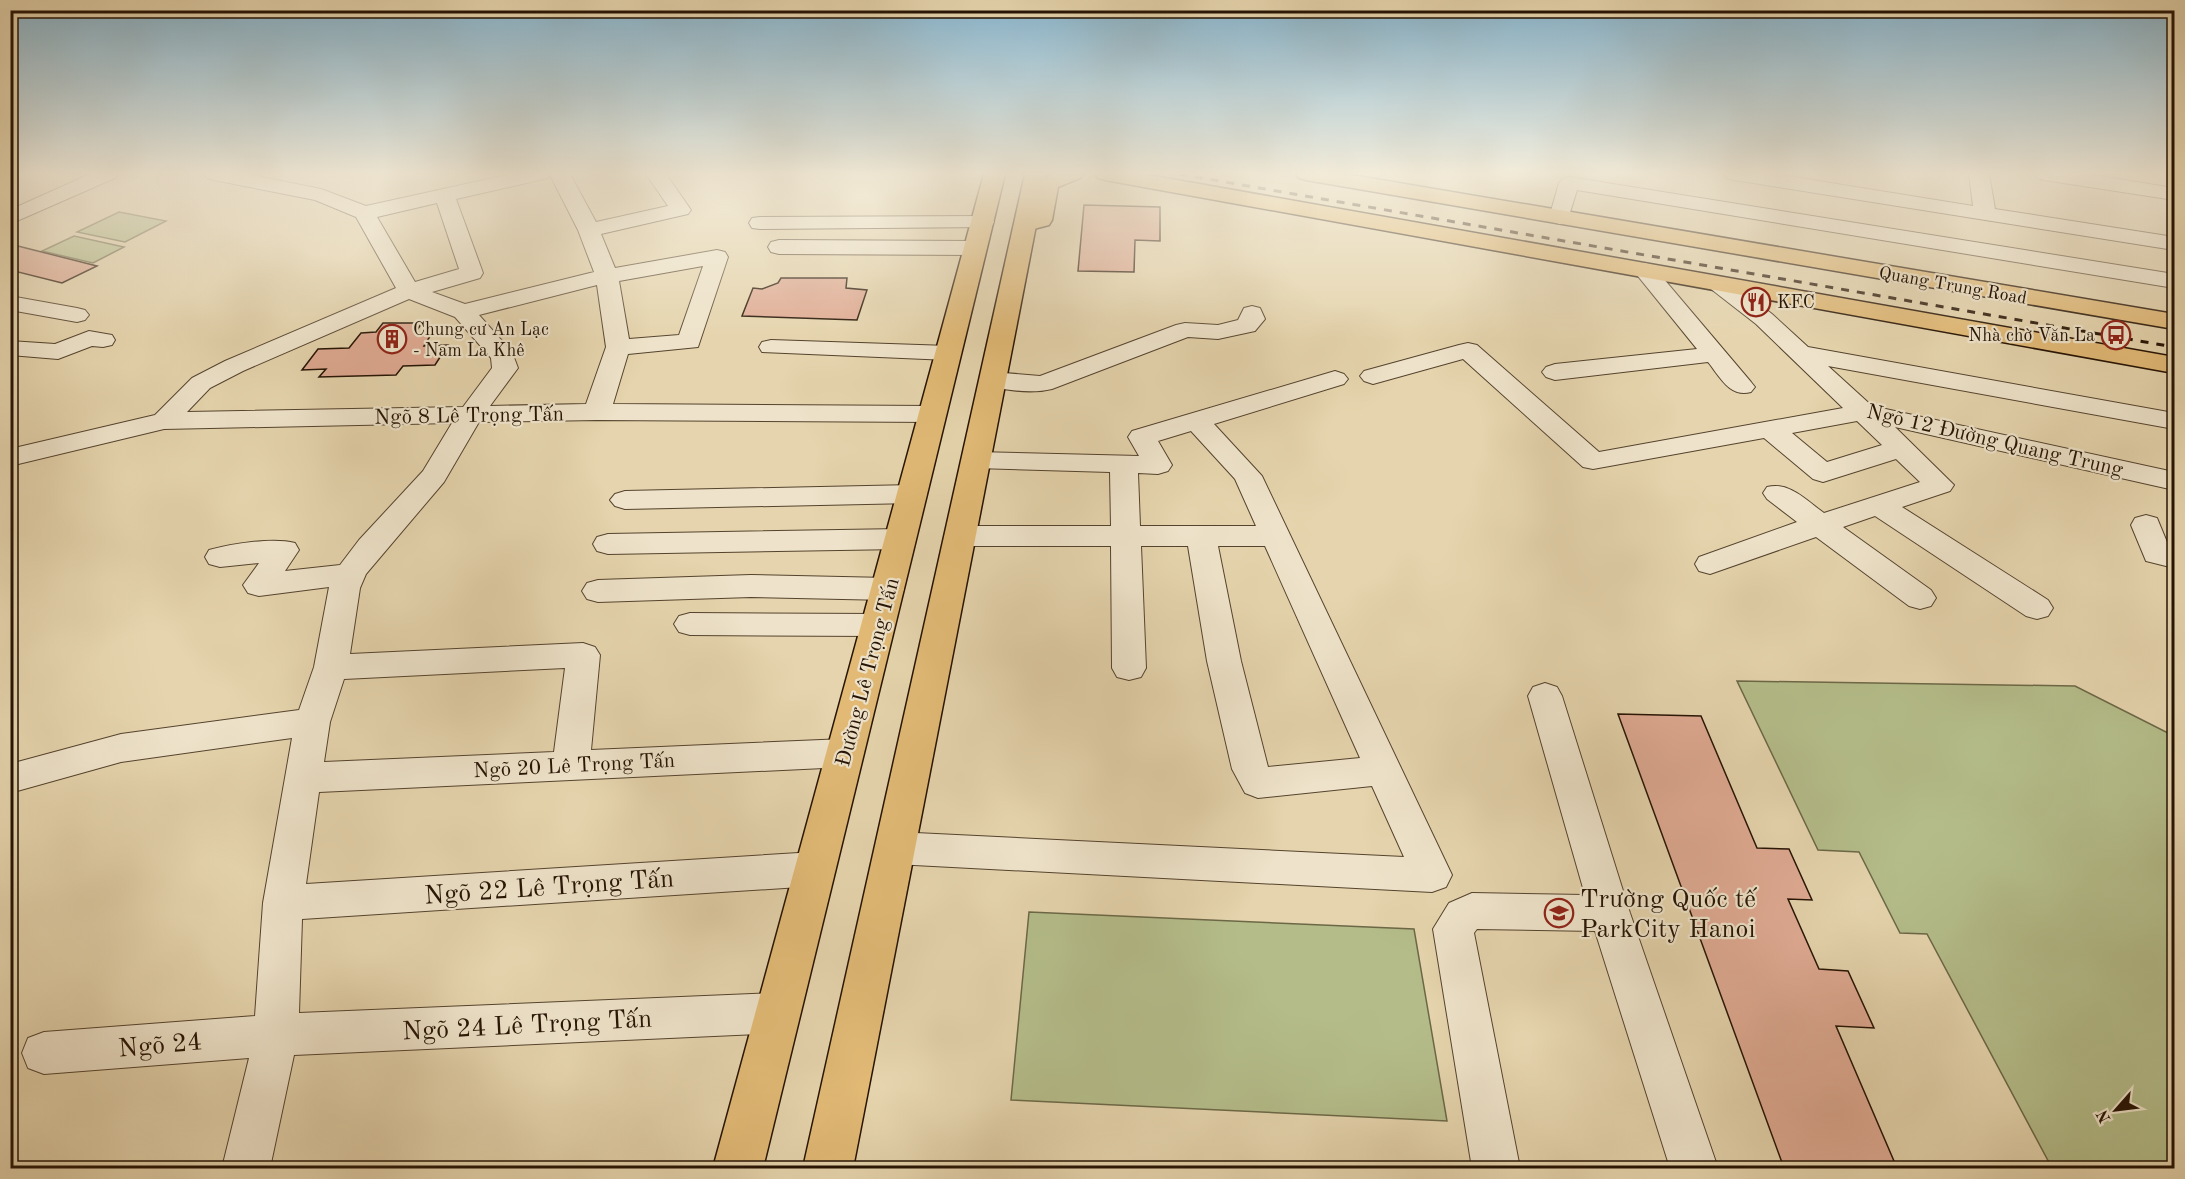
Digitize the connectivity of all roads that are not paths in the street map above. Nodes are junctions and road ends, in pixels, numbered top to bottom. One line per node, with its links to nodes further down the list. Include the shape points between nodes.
1 (373, 229): 19 (street)
2 (457, 229): 19 (street, via 472,273)
3 (594, 229): 11 (street)
4 (870, 229): 12 (street)
5 (981, 229): 12 (main road, Đường Lê Trọng Tấn)
6 (1025, 229): 36 (main road)
7 (1414, 229): 15 (main road, Quang Trung Road)
8 (1625, 229): 24 (main road, Quang Trung Road)
9 (1854, 229): 17 (street)
10 (2083, 229): 13 (street)
11 (589, 230): 16 (street)
12 (979, 235): 14 (street); 29 (main road, Đường Lê Trọng Tấn)
13 (2175, 244)
14 (779, 247)
15 (1644, 270): 18 (main road, Quang Trung Road); 31 (street)
16 (608, 276): 21 (street); 26 (street); 26 (street, via 717,257 689,342)
17 (2175, 281)
18 (1719, 284): 30 (street, Ngõ 12 Đường Quang Trung); 32 (main road, Quang Trung Road)
19 (409, 291): 21 (street); 42 (street, via 201,383)
20 (10, 303): 23 (street)
21 (463, 312): 41 (street, via 503,357 505,368)
22 (1252, 313): 36 (street, via 1253,319 1246,326 1218,332 1185,330 1042,384)
23 (78, 315)
24 (2175, 322)
25 (103, 340): 28 (street, via 89,338 58,352)
26 (618, 347): 38 (street)
27 (771, 347): 29 (street)
28 (10, 348)
29 (949, 352): 40 (main road, Đường Lê Trọng Tấn)
30 (1800, 353): 39 (street, Ngõ 12 Đường Quang Trung); 43 (street)
31 (1713, 354): 33 (street); 37 (street)
32 (2175, 365)
33 (1555, 372)
34 (1373, 376): 45 (street, via 1468,350 1593,461)
35 (1335, 379): 44 (street)
36 (993, 380): 48 (main road)
37 (1742, 387)
38 (597, 412): 40 (street, Ngõ 8 Lê Trọng Tấn); 41 (street, Ngõ 8 Lê Trọng Tấn)
39 (1863, 412): 45 (street); 46 (street); 50 (street, Ngõ 12 Đường Quang Trung)
40 (933, 414): 52 (main road, Đường Lê Trọng Tấn)
41 (470, 415): 42 (street, Ngõ 8 Lê Trọng Tấn); 66 (street, via 434,476)
42 (164, 421): 47 (street, Ngõ 8 Lê Trọng Tấn)
43 (2175, 421)
44 (1197, 422): 49 (street, via 1142,437 1158,465); 60 (street, via 1248,476)
45 (1770, 429): 46 (street, via 1823,473)
46 (1901, 448): 54 (street, via 1940,485)
47 (10, 458)
48 (976, 460): 49 (street); 57 (main road)
49 (1124, 464): 58 (street)
50 (2175, 481)
51 (1777, 493): 55 (street)
52 (912, 494): 53 (street); 61 (main road, Đường Lê Trọng Tấn)
53 (625, 500)
54 (1880, 506): 55 (street); 70 (street)
55 (1819, 525): 65 (street); 69 (street)
56 (2175, 531): 64 (street, via 2146,525 2157,554)
57 (961, 536): 58 (street); 82 (main road)
58 (1125, 536): 59 (street); 74 (street)
59 (1201, 536): 60 (street); 79 (street, via 1224,661 1250,769 1258,783)
60 (1275, 536): 79 (street)
61 (901, 539): 62 (street); 67 (main road, Đường Lê Trọng Tấn)
62 (608, 544)
63 (220, 557): 66 (street, via 284,550 259,585)
64 (2175, 558)
65 (1710, 564)
66 (350, 574): 73 (street, via 344,588)
67 (888, 589): 68 (street, via 751,586); 72 (main road, Đường Lê Trọng Tấn)
68 (598, 591)
69 (1920, 598)
70 (2037, 608)
71 (690, 624): 72 (street)
72 (878, 625): 77 (main road, Đường Lê Trọng Tấn)
73 (331, 667): 76 (street); 78 (street, via 583,655)
74 (1129, 668)
75 (1545, 696): 85 (street)
76 (312, 722): 80 (street); 81 (street, via 121,748)
77 (845, 753): 78 (street, Ngõ 20 Lê Trọng Tấn); 83 (main road, Đường Lê Trọng Tấn)
78 (571, 766): 80 (street, Ngõ 20 Lê Trọng Tấn)
79 (1383, 770): 82 (street, via 1432,875)
80 (303, 778): 84 (street)
81 (10, 779)
82 (895, 848): 91 (main road)
83 (815, 869): 84 (street, Ngõ 22 Lê Trọng Tấn); 86 (main road, Đường Lê Trọng Tấn)
84 (283, 903): 87 (street)
85 (1610, 913): 92 (street, via 1472,911 1453,929); 93 (street)
86 (778, 1013): 87 (street, Ngõ 24 Lê Trọng Tấn); 90 (main road, Đường Lê Trọng Tấn)
87 (276, 1035): 88 (street, Ngõ 24); 89 (street)
88 (44, 1053)
89 (246, 1168)
90 (738, 1168)
91 (828, 1168)
92 (1496, 1168)
93 (1694, 1168)

